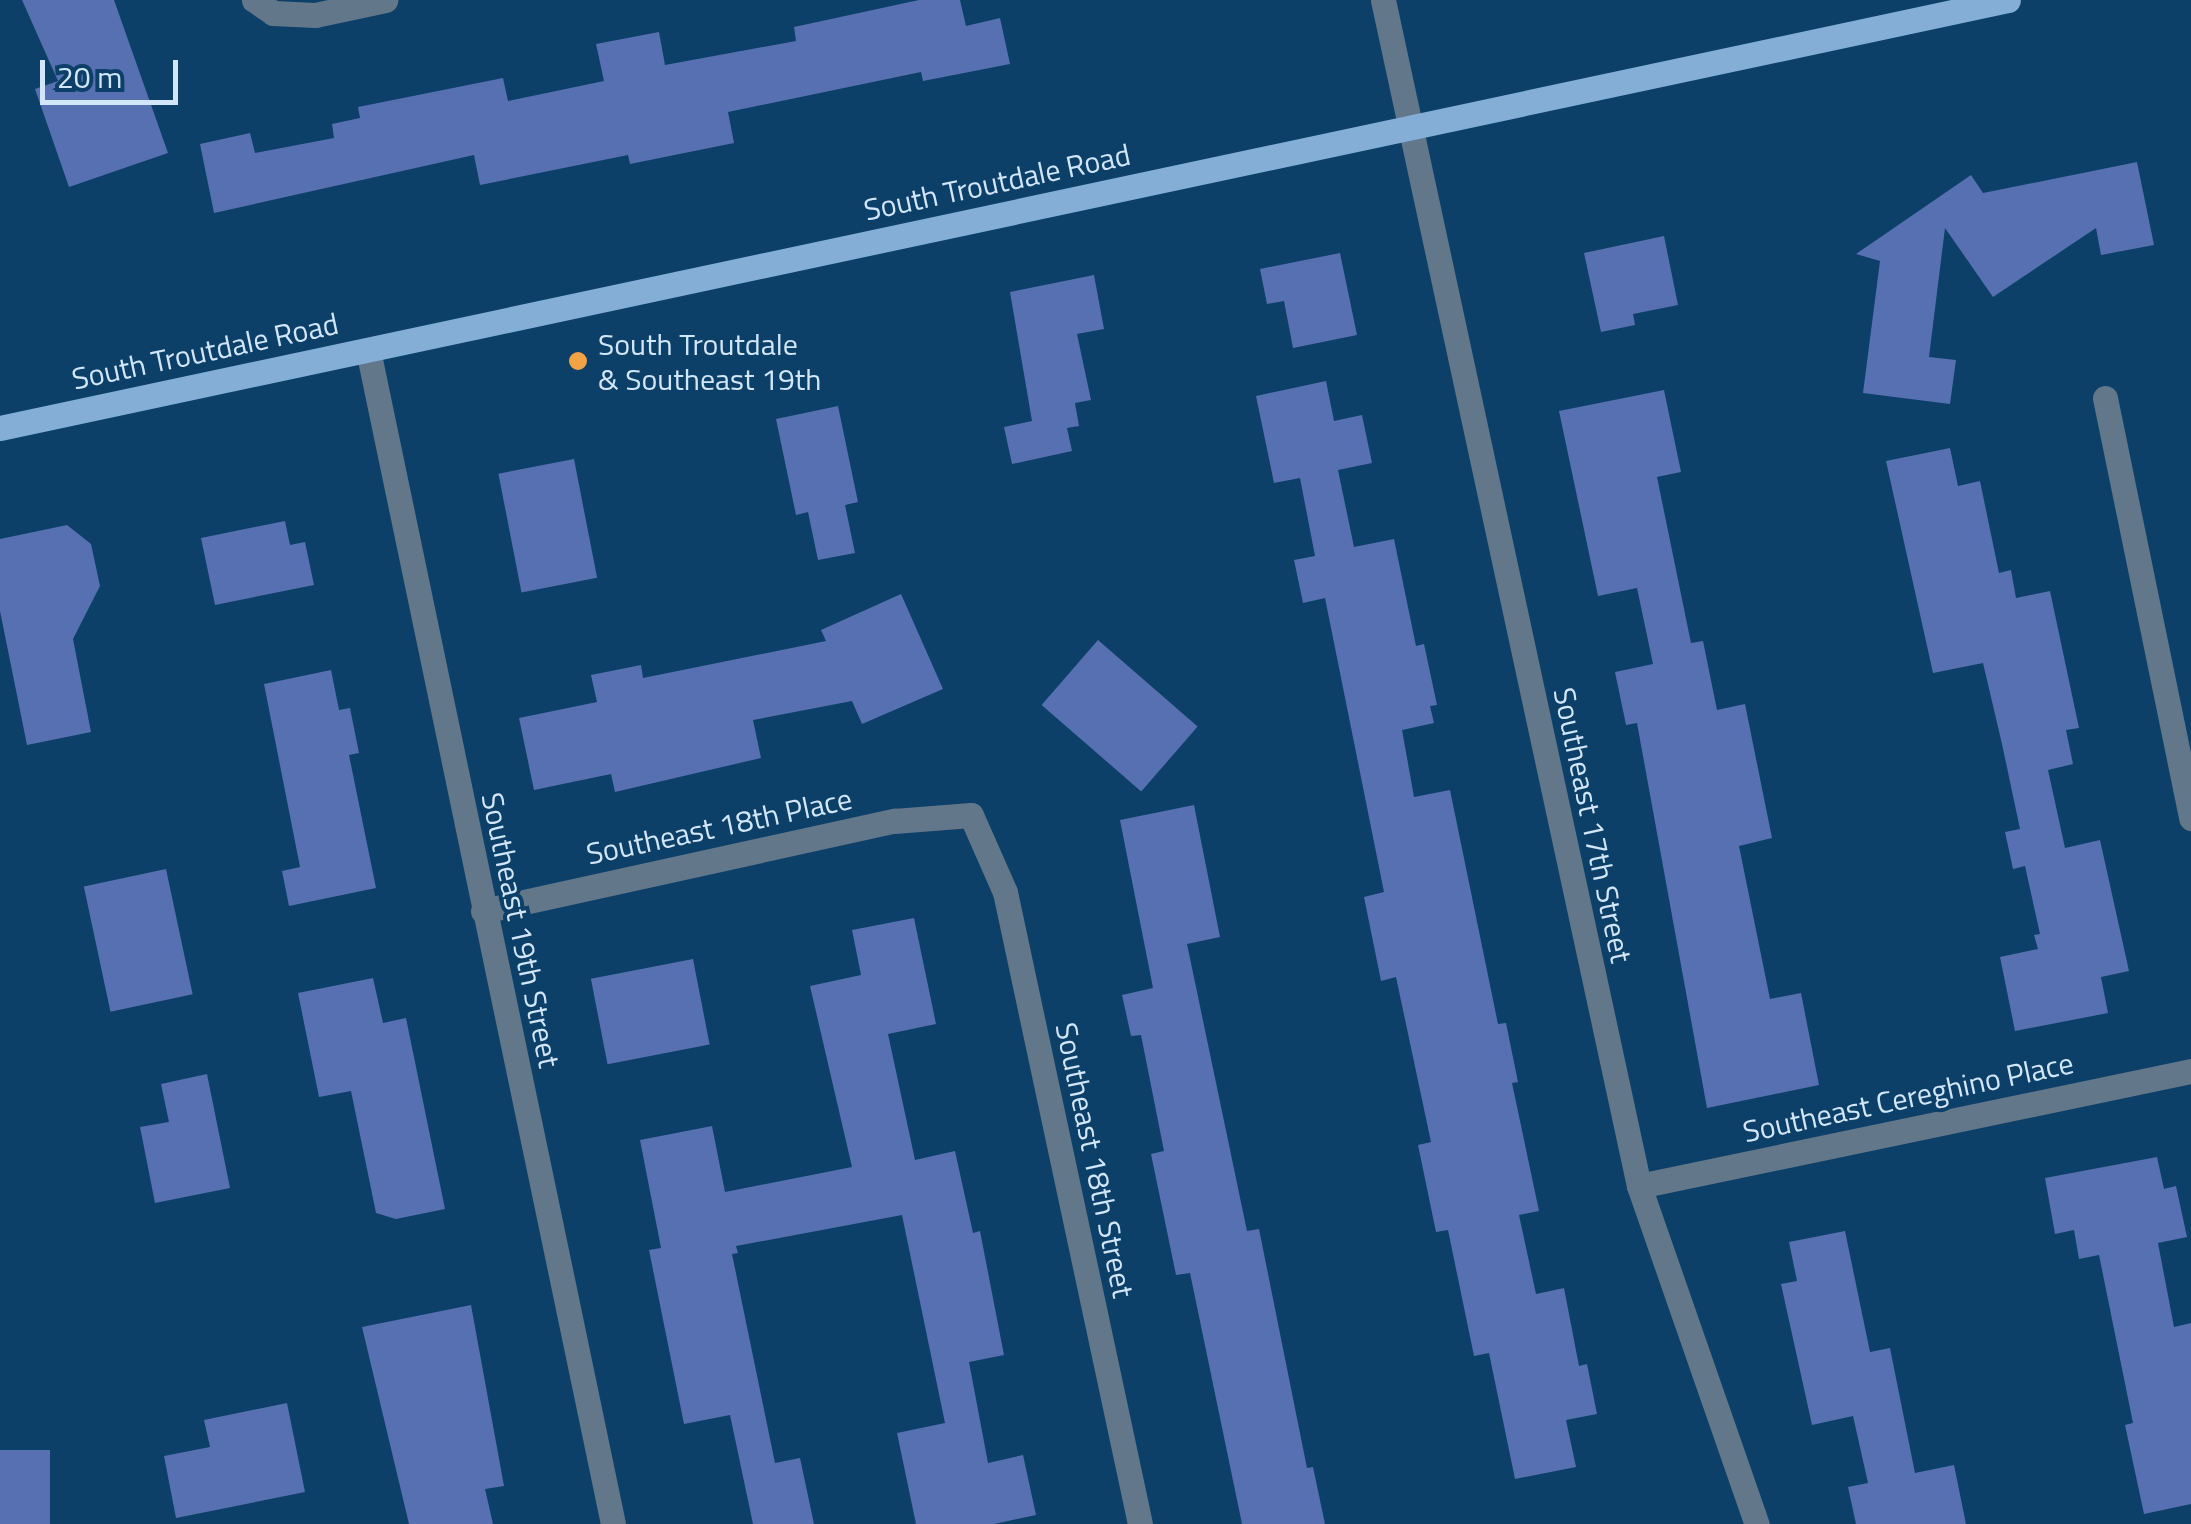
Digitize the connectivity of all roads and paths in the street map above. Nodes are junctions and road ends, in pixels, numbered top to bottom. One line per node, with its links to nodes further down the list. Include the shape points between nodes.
1 (254, 0): 2 (street, via 273,13 315,15)
2 (385, 0)
3 (1382, 0): 5 (street, Southeast 17th Street)
4 (2008, 0): 5 (main road, South Troutdale Road)
5 (1408, 127): 6 (main road, South Troutdale Road); 13 (street, Southeast 17th Street)
6 (368, 350): 8 (main road, South Troutdale Road); 11 (street, Southeast 19th Street)
7 (2105, 398): 10 (street)
8 (0, 428)
9 (971, 815): 11 (street, Southeast 18th Place, via 894,821); 15 (street, Southeast 18th Street, via 1005,892)
10 (2191, 818)
11 (483, 911): 14 (street, Southeast 19th Street)
12 (2191, 1071): 13 (street, Southeast Cereghino Place)
13 (1639, 1186): 16 (street, Southeast 17th Street)
14 (613, 1524)
15 (1140, 1524)
16 (1757, 1524)

